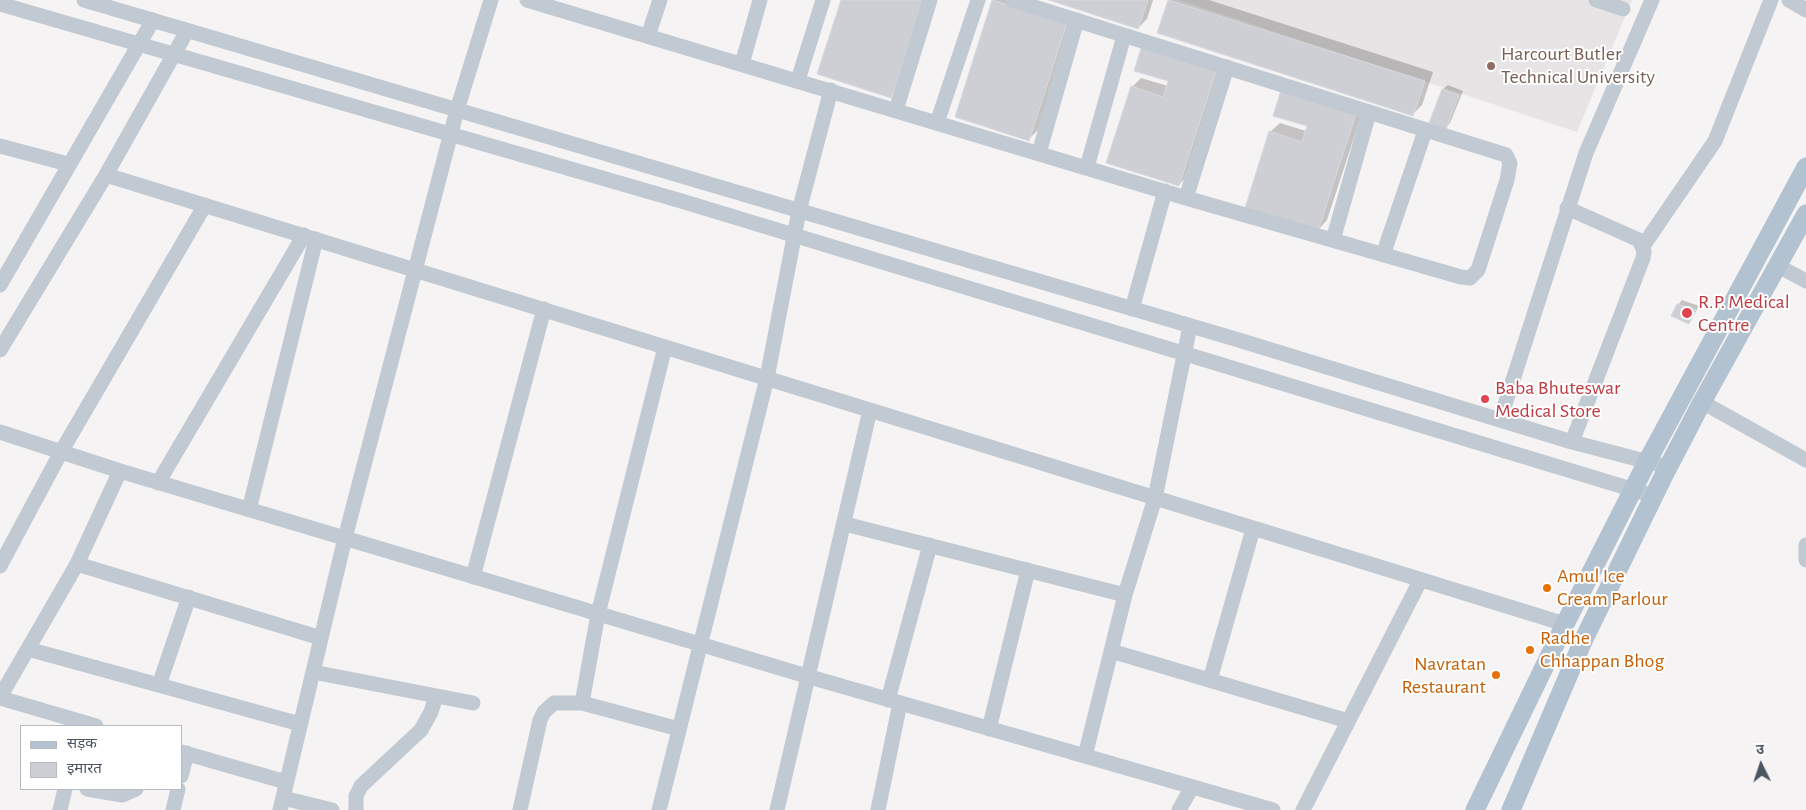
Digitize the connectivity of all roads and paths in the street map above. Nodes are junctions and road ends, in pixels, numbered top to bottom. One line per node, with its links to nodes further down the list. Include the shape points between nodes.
1 (84, 0): 18 (street)
2 (492, 0): 29 (street)
3 (527, 0): 14 (street)
4 (660, 0): 21 (street)
5 (760, 0): 25 (street)
6 (823, 0): 27 (street)
7 (930, 0): 30 (street)
8 (978, 0): 32 (street)
9 (1012, 0): 19 (street)
10 (1596, 0): 16 (street)
11 (1652, 0): 44 (street, via 1586,153)
12 (1771, 0): 50 (street, via 1715,141)
13 (1789, 0): 17 (street)
14 (545, 2): 21 (street)
15 (0, 4): 23 (street)
16 (1623, 9)
17 (1806, 10)
18 (153, 20): 20 (street); 23 (street)
19 (1077, 20): 22 (street); 36 (street)
20 (187, 31): 24 (street); 29 (street)
21 (648, 36): 25 (street)
22 (1124, 36): 26 (street); 38 (street)
23 (138, 44): 24 (street); 37 (street)
24 (175, 54): 34 (street); 40 (street)
25 (742, 64): 27 (street)
26 (1227, 67): 31 (street); 42 (street)
27 (798, 80): 28 (street)
28 (830, 90): 30 (street); 45 (street)
29 (457, 110): 34 (street); 45 (street)
30 (896, 110): 32 (street)
31 (1369, 113): 33 (street); 49 (street)
32 (937, 123): 36 (street)
33 (1425, 130): 51 (street); 51 (street, via 1496,150 1509,158 1507,180 1478,270 1466,278)
34 (451, 134): 47 (street); 53 (street)
35 (0, 146): 37 (street)
36 (1038, 153): 38 (street)
37 (68, 164): 55 (street)
38 (1087, 167): 41 (street)
39 (1806, 167): 69 (main road)
40 (106, 175): 43 (street); 60 (street)
41 (1165, 191): 42 (street); 56 (street)
42 (1186, 198): 49 (street)
43 (206, 206): 48 (street); 68 (street)
44 (1567, 208): 50 (street, via 1638,240); 65 (street)
45 (799, 211): 47 (street); 56 (street)
46 (1806, 214): 52 (main road)
47 (796, 236): 61 (street); 62 (street)
48 (310, 237): 53 (street); 73 (street); 77 (street)
49 (1333, 240): 51 (street)
50 (1643, 246): 67 (street, via 1643,258)
51 (1383, 254)
52 (1778, 266): 54 (street); 63 (main road)
53 (416, 270): 57 (street); 80 (street)
54 (1806, 280)
55 (0, 285)
56 (1132, 309): 58 (street)
57 (544, 310): 59 (street); 87 (street)
58 (1190, 326): 61 (street); 65 (street)
59 (665, 347): 62 (street); 91 (street)
60 (0, 350)
61 (1184, 352): 74 (street); 76 (street)
62 (767, 378): 64 (street); 94 (street)
63 (1702, 402): 70 (street); 71 (main road)
64 (870, 410): 76 (street); 78 (street)
65 (1500, 420): 67 (street)
66 (0, 432): 68 (street)
67 (1572, 442): 69 (street)
68 (61, 452): 72 (street); 85 (street)
69 (1648, 460): 71 (street); 74 (main road)
70 (1806, 460)
71 (1668, 467): 75 (main road)
72 (120, 471): 73 (street); 84 (street)
73 (158, 483): 77 (street)
74 (1634, 490): 75 (street); 92 (main road)
75 (1654, 496): 133 (main road, via 1583,641)
76 (1155, 498): 79 (street); 89 (street)
77 (249, 510): 80 (street)
78 (845, 524): 81 (street); 98 (street)
79 (1253, 529): 88 (street); 99 (street)
80 (345, 538): 87 (street); 93 (street)
81 (930, 545): 86 (street); 103 (street)
82 (1806, 545): 83 (street)
83 (1806, 560)
84 (77, 564): 90 (street); 95 (street)
85 (0, 566)
86 (1028, 570): 89 (street); 110 (street)
87 (473, 577): 91 (street)
88 (1420, 580): 92 (street); 106 (street)
89 (1125, 595): 96 (street)
90 (189, 597): 93 (street); 100 (street)
91 (598, 614): 94 (street); 105 (street)
92 (1565, 624): 132 (main road)
93 (321, 638): 97 (street)
94 (699, 644): 98 (street); 109 (street)
95 (28, 649): 100 (street); 102 (street)
96 (1111, 651): 99 (street); 112 (street)
97 (313, 672): 101 (street); 107 (street)
98 (810, 677): 103 (street); 127 (street)
99 (1210, 680): 106 (street)
100 (159, 685): 107 (street)
101 (436, 696): 104 (street); 124 (street, via 421,730 361,786 356,796)
102 (0, 697): 108 (street)
103 (894, 702): 110 (street); 128 (street)
104 (473, 703)
105 (582, 703): 109 (street); 125 (street, via 554,703 544,712)
106 (1348, 721): 131 (street)
107 (300, 724): 114 (street)
108 (86, 725)
109 (679, 729): 126 (street)
110 (989, 729): 112 (street)
111 (184, 752): 113 (street); 114 (street)
112 (1084, 756): 115 (street)
113 (182, 768)
114 (286, 782): 120 (street)
115 (1192, 787): 129 (street); 130 (street)
116 (65, 790): 121 (street)
117 (94, 790): 118 (street, via 122,794)
118 (133, 790)
119 (178, 790): 122 (street)
120 (281, 804): 123 (street)
121 (60, 810)
122 (173, 810)
123 (332, 810)
124 (356, 810)
125 (520, 810)
126 (659, 810)
127 (777, 810)
128 (878, 810)
129 (1179, 810)
130 (1273, 810)
131 (1303, 810)
132 (1475, 810)
133 (1511, 810)

